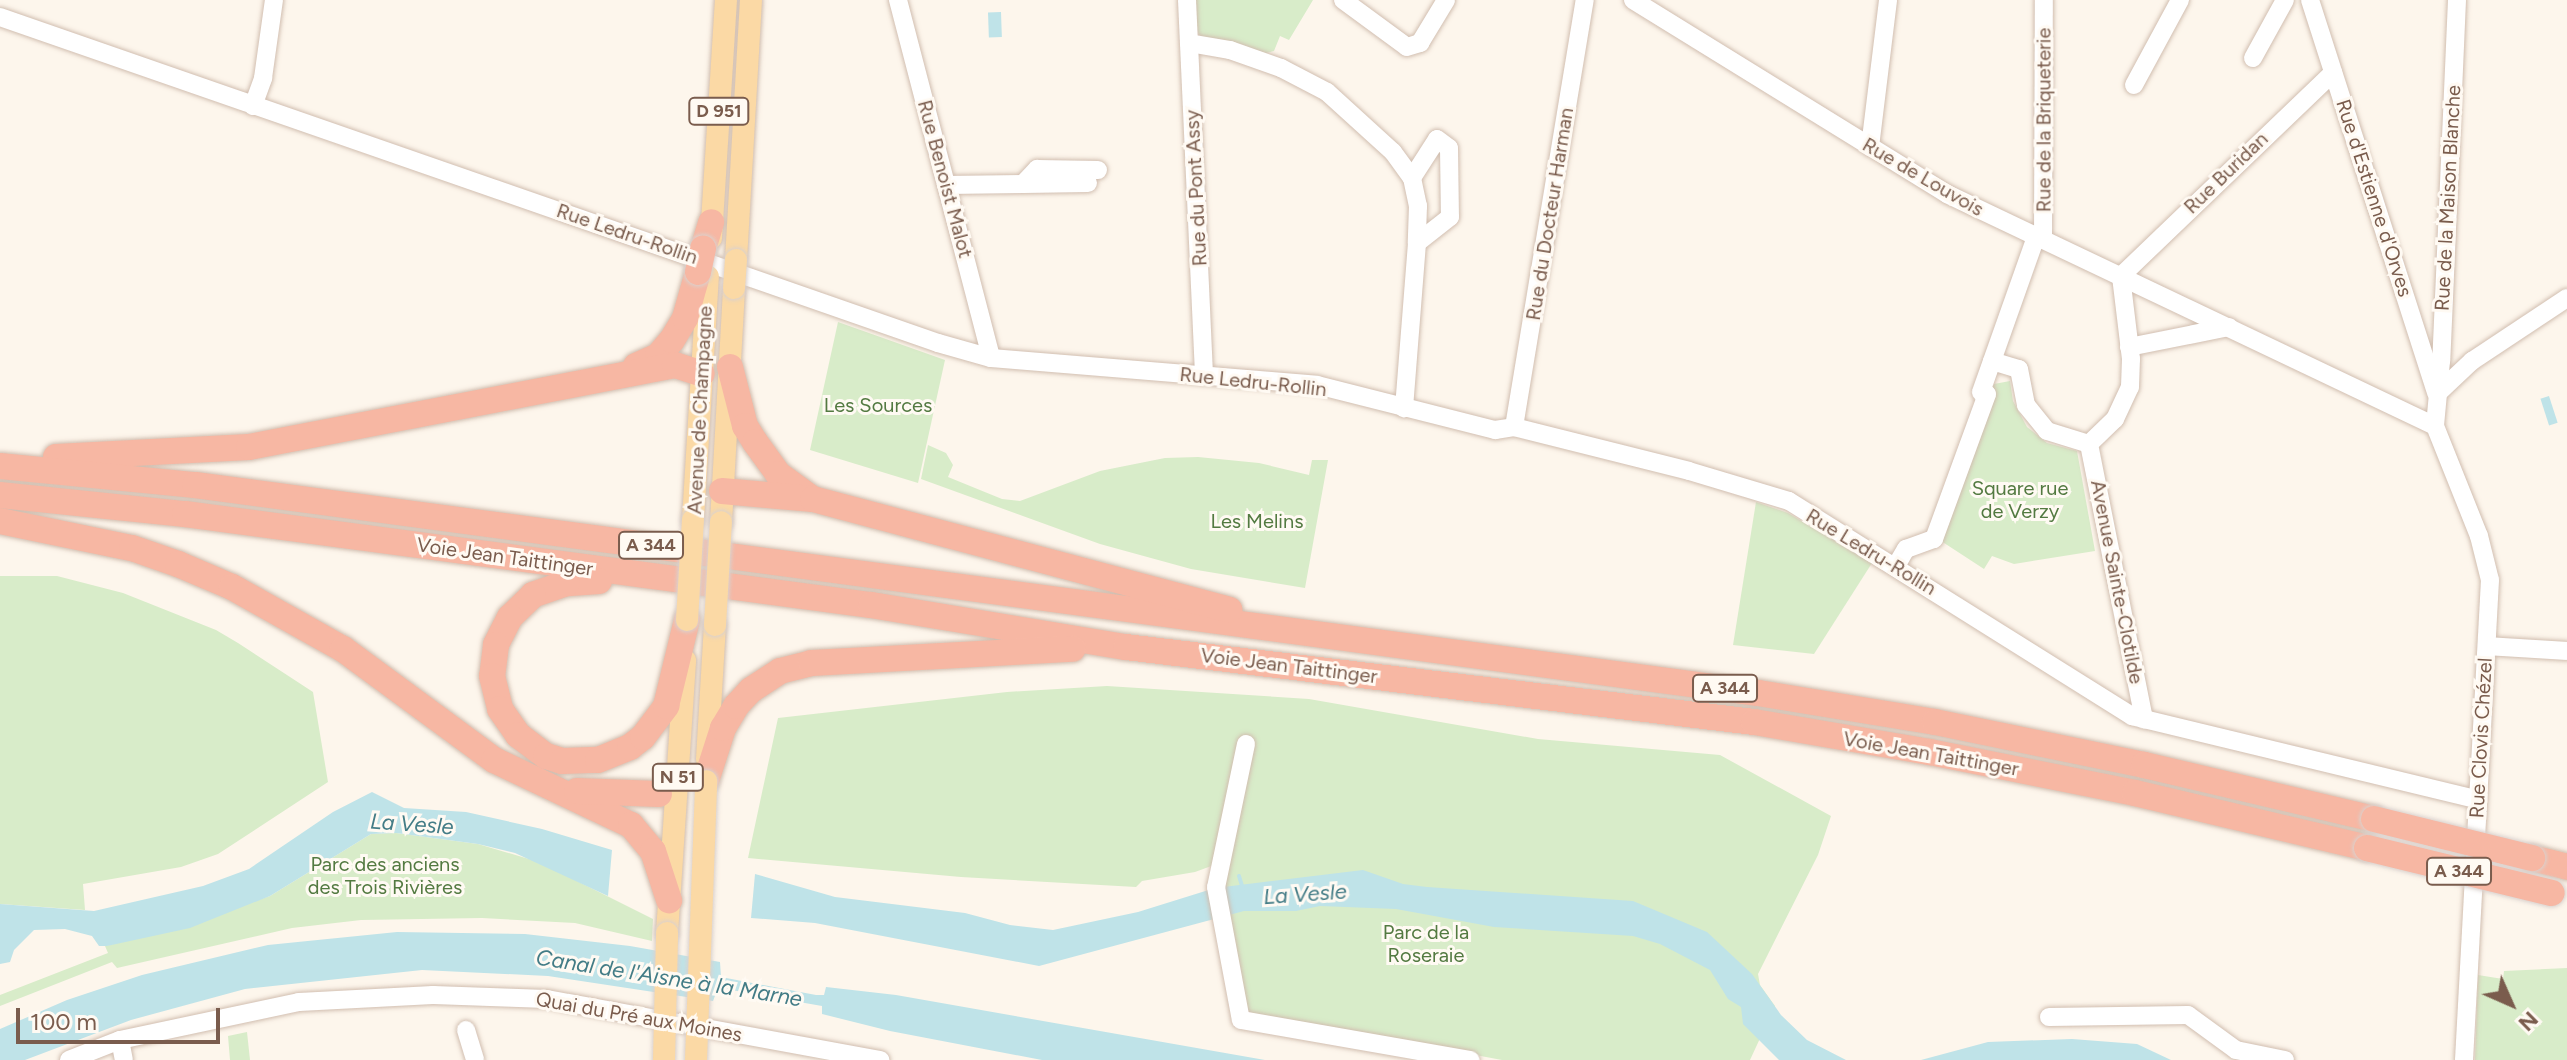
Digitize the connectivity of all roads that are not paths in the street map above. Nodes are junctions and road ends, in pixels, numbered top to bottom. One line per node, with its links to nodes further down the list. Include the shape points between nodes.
1 (274, 0): 23 (street, via 263,78)
2 (726, 0): 28 (main road, D 951)
3 (751, 0): 22 (main road, Avenue de Champagne / D 951)
4 (759, 0): 22 (main road, via 756,49)
5 (898, 0): 27 (street, Rue Benoist Malot)
6 (1187, 0): 18 (street, Rue du Pont Assy)
7 (1446, 0): 16 (street, via 1420,43 1407,47)
8 (1585, 0): 48 (street, Rue du Docteur Harman)
9 (1633, 0): 24 (street, Rue de Louvois)
10 (1888, 0): 24 (street)
11 (2044, 0): 29 (street, Rue de la Briqueterie)
12 (2180, 0): 21 (street)
13 (2285, 0): 19 (street)
14 (2310, 0): 20 (street, Rue d'Estienne d'Orves)
15 (2457, 0): 35 (street, Rue de la Maison Blanche)
16 (1348, 2)
17 (0, 17): 23 (street, Rue Ledru-Rollin)
18 (1189, 43): 26 (street, via 1281,68 1327,92 1393,152); 42 (street, Rue du Pont Assy)
19 (2253, 58)
20 (2333, 73): 33 (street, Rue Buridan); 36 (street, Rue d'Estienne d'Orves)
21 (2134, 85)
22 (745, 90): 31 (main road, Avenue de Champagne / D 951)
23 (253, 106): 39 (street, Rue Ledru-Rollin)
24 (1870, 147): 29 (street, Rue de Louvois, via 1947,194)
25 (1093, 176): 27 (street, via 1037,169 1023,184)
26 (1412, 178): 30 (street); 30 (street, via 1437,139 1449,148 1450,217)
27 (946, 185): 39 (street, Rue Benoist Malot)
28 (711, 222): 32 (highway)
29 (2040, 238): 33 (street, Rue de Louvois); 40 (street, Rue de la Briqueterie)
30 (1417, 243): 46 (street)
31 (736, 260): 44 (main road, Avenue de Champagne / N 51, bridge)
32 (705, 262): 41 (main road, Avenue de Champagne / N 51); 43 (highway, via 672,340 658,356)
33 (2121, 276): 37 (street, Rue de Louvois); 38 (street)
34 (2567, 298): 45 (street, via 2472,361)
35 (2443, 310): 36 (street); 45 (street, Rue de la Maison Blanche)
36 (2411, 314): 45 (street, Rue d'Estienne d'Orves)
37 (2229, 327): 38 (street); 47 (street, Rue de Louvois)
38 (2129, 347): 49 (street, via 2125,404)
39 (991, 358): 42 (street, Rue Ledru-Rollin)
40 (1992, 361): 49 (street, via 2019,369 2026,405 2047,431); 57 (street, Rue de la Briqueterie, via 1981,392 1987,394 1934,539 1906,549)
41 (702, 374): 43 (highway, via 675,365); 44 (main road); 52 (main road, Avenue de Champagne / N 51)
42 (1204, 376): 46 (street, Rue Ledru-Rollin, via 1317,385)
43 (615, 377): 50 (highway, via 249,447)
44 (729, 380): 53 (main road, Avenue de Champagne / N 51); 55 (highway, via 755,442 778,474)
45 (2437, 396): 47 (street, Rue de la Maison Blanche)
46 (1404, 408): 48 (street, Rue Ledru-Rollin, via 1495,430)
47 (2435, 426): 61 (street, Rue Clovis Chézel, via 2479,536 2490,580)
48 (1514, 427): 57 (street, Rue Ledru-Rollin, via 1789,501)
49 (2089, 444): 64 (street, Avenue Sainte-Clotilde)
50 (0, 458)
51 (0, 466): 60 (highway, Voie Jean Taittinger / A 344, via 195,485)
52 (695, 489): 53 (main road); 59 (main road, Avenue de Champagne / N 51, bridge)
53 (722, 491): 55 (highway); 66 (main road, Avenue de Champagne / N 51, bridge)
54 (0, 495): 58 (highway, Voie Jean Taittinger / A 344, via 185,514)
55 (813, 499): 60 (highway, via 1182,595)
56 (0, 521): 67 (highway, via 132,548 232,587 343,649 494,760)
57 (1896, 566): 64 (street, Rue Ledru-Rollin)
58 (647, 576): 59 (highway, via 548,588 510,617 496,645 492,676 500,709 518,735 562,761 598,760 630,747 666,706); 62 (highway, Voie Jean Taittinger / A 344, via 871,605)
59 (687, 620): 68 (main road, Avenue de Champagne / N 51)
60 (1301, 633): 70 (highway, Voie Jean Taittinger / A 344, bridge, via 1758,693 1920,720 2144,765)
61 (2487, 646): 63 (street); 69 (street, Rue Clovis Chézel)
62 (1126, 647): 66 (highway, via 811,663 780,671 736,706); 71 (highway, Voie Jean Taittinger / A 344, bridge, via 1754,722 2062,778)
63 (2567, 651)
64 (2144, 720): 69 (street, Rue Ledru-Rollin)
65 (1246, 744): 82 (street, via 1216,887 1241,1020)
66 (706, 781): 68 (main road); 80 (main road, Avenue de Champagne / N 51, bridge)
67 (562, 789): 68 (highway); 72 (highway, via 631,825 653,851)
68 (668, 793): 72 (main road, Avenue de Champagne / N 51)
69 (2478, 800): 84 (street, Rue Clovis Chézel)
70 (2567, 867)
71 (2559, 895)
72 (669, 900): 79 (main road, Avenue de Champagne / N 51, bridge)
73 (2049, 1017): 83 (street, via 2188,1015 2236,1050)
74 (466, 1030): 78 (street)
75 (120, 1040): 76 (street, Quai du Pré aux Moines); 77 (street); 81 (street, Quai du Pré aux Moines, via 299,1002 433,995 547,999)
76 (69, 1060)
77 (124, 1060)
78 (475, 1060)
79 (664, 1060)
80 (696, 1060)
81 (880, 1060)
82 (1471, 1060)
83 (2285, 1060)
84 (2464, 1060)

